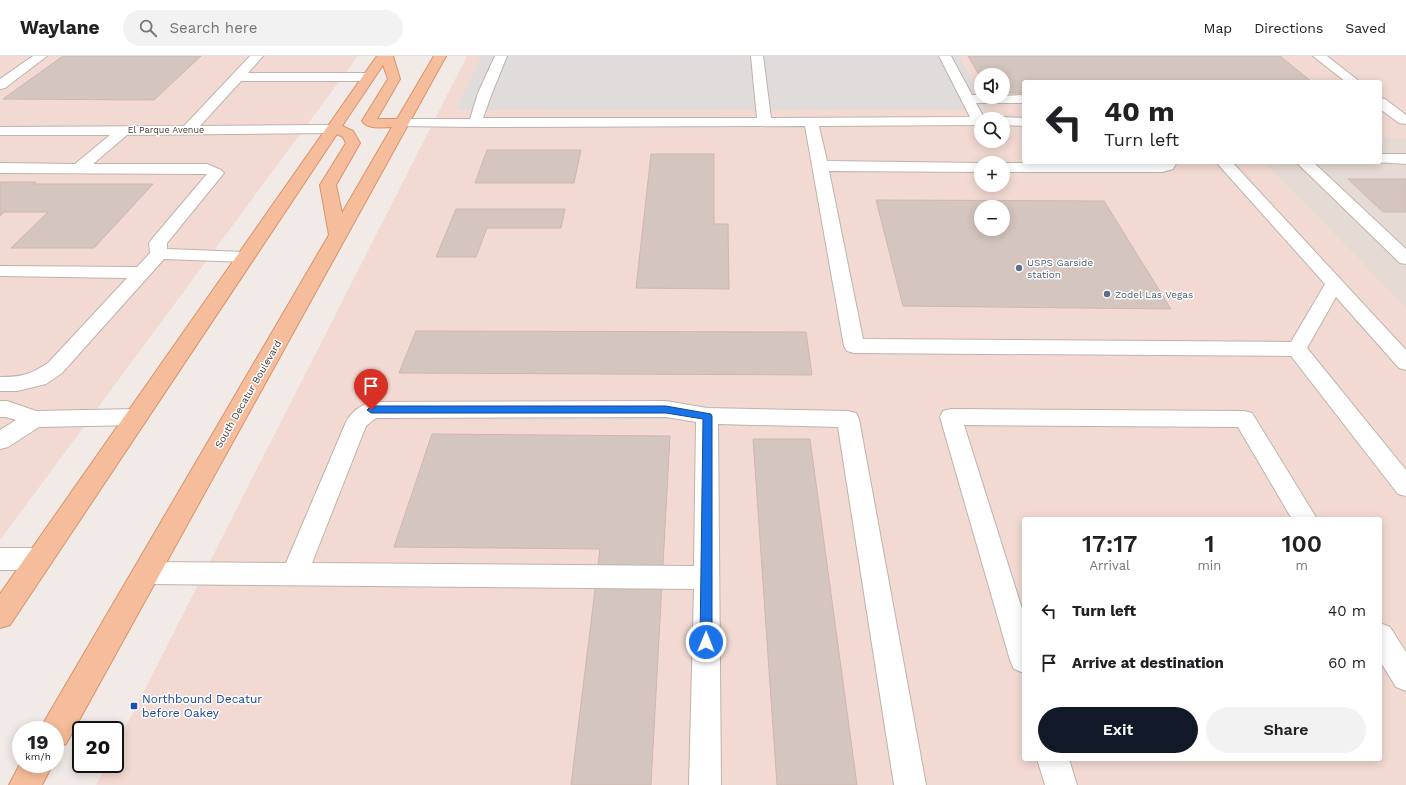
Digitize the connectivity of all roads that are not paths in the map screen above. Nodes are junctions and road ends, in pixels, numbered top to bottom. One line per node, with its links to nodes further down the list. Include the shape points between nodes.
1 (41, 56): 13 (street)
2 (258, 56): 10 (street)
3 (383, 56): 11 (main road)
4 (387, 56): 25 (main road, via 394,79 369,120 372,123)
5 (440, 56): 25 (main road, South Decatur Boulevard)
6 (501, 56): 26 (street)
7 (758, 56): 20 (street)
8 (945, 56): 14 (street)
9 (1319, 56): 12 (street)
10 (239, 77): 11 (street); 29 (street)
11 (368, 77): 27 (main road)
12 (1351, 80)
13 (0, 85)
14 (967, 99): 15 (street); 17 (street)
15 (1022, 99)
16 (1382, 103): 19 (street)
17 (975, 112)
18 (1382, 120): 19 (street)
19 (1405, 120)
20 (764, 121): 23 (street); 26 (street)
21 (974, 121): 23 (street)
22 (1010, 121): 24 (street)
23 (811, 122): 36 (street)
24 (1022, 122)
25 (402, 123): 26 (street); 41 (main road, South Decatur Boulevard)
26 (475, 123)
27 (333, 129): 29 (street, El Parque Avenue); 41 (main road, via 351,135 353,143 328,185); 43 (main road)
28 (124, 130): 29 (street, El Parque Avenue); 30 (street, El Parque Avenue); 40 (street)
29 (188, 130)
30 (0, 131)
31 (1382, 159): 32 (street)
32 (1406, 159)
33 (1168, 164): 38 (street, via 1162,168)
34 (1226, 164): 47 (street)
35 (1306, 164): 44 (street)
36 (820, 166): 37 (street); 48 (street, via 854,346)
37 (974, 167)
38 (1010, 167)
39 (0, 168): 40 (street)
40 (79, 168): 42 (street, via 207,169 216,173 158,243)
41 (338, 236): 60 (main road, South Decatur Boulevard)
42 (159, 254): 43 (street); 46 (street)
43 (246, 257): 53 (main road)
44 (1406, 259)
45 (0, 271): 46 (street)
46 (142, 273): 50 (street, via 55,368 39,379 17,384)
47 (1334, 284): 48 (street); 49 (street)
48 (1297, 349): 56 (street)
49 (1406, 363)
50 (0, 384)
51 (0, 409): 54 (street)
52 (707, 416): 61 (street, via 666,409 371,410 357,422); 62 (street); 72 (street, via 848,419)
53 (136, 417): 54 (street); 58 (main road)
54 (35, 419): 55 (street)
55 (0, 441)
56 (1406, 487)
57 (1304, 517): 65 (street, via 1244,419 951,417)
58 (39, 559): 59 (street); 63 (main road)
59 (0, 560)
60 (146, 573): 61 (street); 67 (main road, South Decatur Boulevard)
61 (294, 575): 62 (street)
62 (707, 578): 71 (street)
63 (0, 616)
64 (1382, 639): 66 (street)
65 (1022, 653)
66 (1406, 676)
67 (62, 721)
68 (1054, 761): 73 (street)
69 (32, 773): 70 (main road)
70 (25, 785)
71 (705, 785)
72 (910, 785)
73 (1061, 785)

